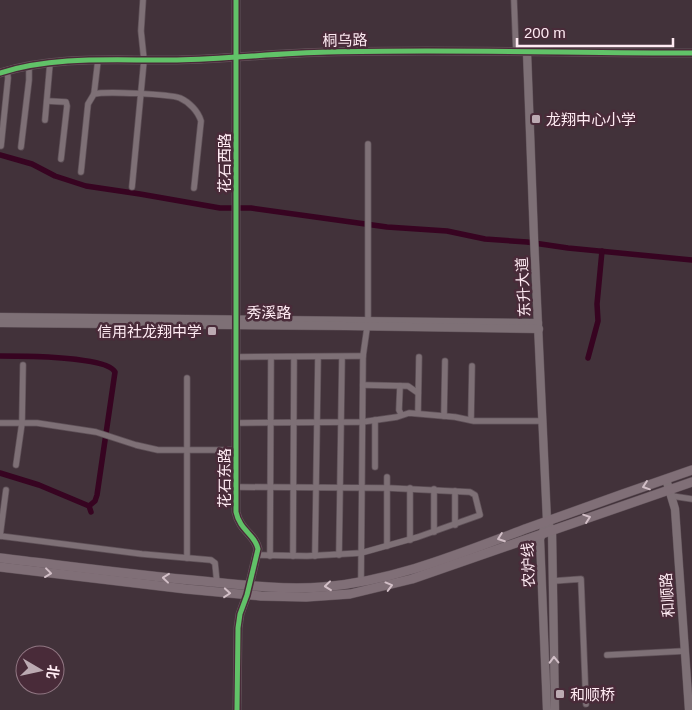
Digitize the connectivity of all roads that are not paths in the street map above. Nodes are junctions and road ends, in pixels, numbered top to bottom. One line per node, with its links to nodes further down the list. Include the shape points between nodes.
1 (143, 0): 9 (street, via 141,31)
2 (236, 0): 7 (street, 花石西路)
3 (514, 0): 4 (street)
4 (516, 52): 5 (street, 桐乌路); 7 (street, 桐乌路, via 327,52)
5 (527, 52): 6 (street, 桐乌路); 28 (street, 东升大道)
6 (692, 53)
7 (236, 57): 9 (street, 桐乌路); 25 (street, 花石西路)
8 (98, 60): 9 (street, 桐乌路); 10 (street, 桐乌路); 13 (street)
9 (144, 60): 14 (street)
10 (50, 63): 11 (street, 桐乌路); 15 (street)
11 (29, 66): 12 (street, 桐乌路); 19 (street)
12 (3, 72): 18 (street, via 8,78)
13 (94, 94): 14 (street); 21 (street, via 88,104)
14 (141, 94): 22 (street); 23 (street, via 178,97 199,115)
15 (47, 102): 16 (street); 20 (street, via 66,102 67,106)
16 (45, 120)
17 (368, 144): 26 (street)
18 (1, 146)
19 (21, 148)
20 (61, 159)
21 (81, 172)
22 (132, 187)
23 (194, 188)
24 (0, 317): 25 (street, 秀溪路)
25 (236, 322): 26 (street, 秀溪路); 27 (street, 秀溪路); 30 (street, 花石东路)
26 (368, 323): 28 (street, 秀溪路); 29 (street)
27 (0, 324)
28 (539, 326): 50 (street, 东升大道)
29 (363, 356): 34 (street); 41 (street)
30 (236, 357): 31 (street); 55 (street, 花石东路)
31 (271, 357): 32 (street); 56 (street)
32 (294, 357): 33 (street); 57 (street)
33 (318, 357): 34 (street); 58 (street)
34 (342, 357): 51 (street)
35 (419, 358): 39 (street)
36 (445, 361): 47 (street)
37 (23, 365): 54 (street)
38 (472, 366): 49 (street)
39 (418, 377): 43 (street); 44 (street)
40 (187, 378): 59 (street)
41 (363, 385): 42 (street); 52 (street)
42 (400, 386): 43 (street); 45 (street)
43 (408, 386): 44 (street)
44 (418, 393): 46 (street)
45 (401, 414): 46 (street); 48 (street)
46 (418, 414): 47 (street)
47 (444, 416): 49 (street)
48 (375, 420): 52 (street); 62 (street)
49 (470, 420): 50 (street)
50 (542, 421): 80 (street, 东升大道)
51 (341, 422): 52 (street); 58 (street); 71 (street)
52 (362, 422): 72 (street)
53 (0, 423): 54 (street)
54 (22, 423): 59 (street, via 96,432 152,449); 61 (street)
55 (236, 423): 56 (street); 60 (street, 花石东路)
56 (271, 423): 57 (street); 68 (street)
57 (294, 423): 58 (street); 69 (street)
58 (317, 423): 70 (street)
59 (188, 450): 60 (street); 95 (street)
60 (236, 450): 67 (street, 花石东路)
61 (16, 465)
62 (375, 467)
63 (692, 470): 65 (main road)
64 (387, 477): 73 (street)
65 (666, 479): 78 (street, 和顺路); 80 (main road, one-way to 80)
66 (692, 482): 78 (main road)
67 (236, 487): 68 (street); 89 (street, 花石东路, via 238,522 257,544)
68 (270, 487): 69 (street); 91 (street)
69 (293, 487): 70 (street); 92 (street)
70 (316, 487): 71 (street); 93 (street)
71 (340, 488): 72 (street); 90 (street)
72 (362, 488): 73 (street); 88 (street)
73 (387, 488): 74 (street); 87 (street)
74 (410, 488): 76 (street); 86 (street)
75 (6, 490): 85 (street)
76 (434, 490): 77 (street); 83 (street)
77 (455, 491): 81 (street); 81 (street, via 475,495 480,516)
78 (671, 493): 79 (street); 82 (main road, one-way to 78); 101 (street, 和顺路, via 675,509)
79 (692, 499)
80 (547, 521): 82 (street, 农炉线); 84 (street, 农炉线); 98 (main road, one-way to 98, via 413,570)
81 (455, 525): 83 (street)
82 (552, 530): 84 (main road); 97 (street, 农炉线)
83 (434, 532): 86 (street)
84 (541, 534): 100 (main road, one-way to 84, via 306,597 364,592 412,579); 105 (street, 农炉线)
85 (0, 536): 95 (street)
86 (410, 540): 87 (street)
87 (387, 546): 88 (street)
88 (361, 552): 90 (street); 98 (street)
89 (257, 555): 91 (street); 100 (street)
90 (339, 555): 93 (street)
91 (270, 556): 92 (street)
92 (293, 556): 93 (street)
93 (315, 556)
94 (0, 558): 99 (main road, one-way to 94)
95 (187, 558): 99 (street, via 215,563)
96 (0, 567): 100 (main road, one-way to 100)
97 (553, 580): 103 (street, via 581,579); 105 (street, 农炉线, one-way to 97)
98 (361, 582): 100 (main road, one-way to 100)
99 (217, 583): 100 (main road)
100 (248, 590): 104 (street, via 238,628)
101 (685, 651): 102 (street); 106 (street, 和顺路)
102 (607, 655)
103 (586, 704)
104 (237, 710)
105 (551, 710)
106 (689, 710)

